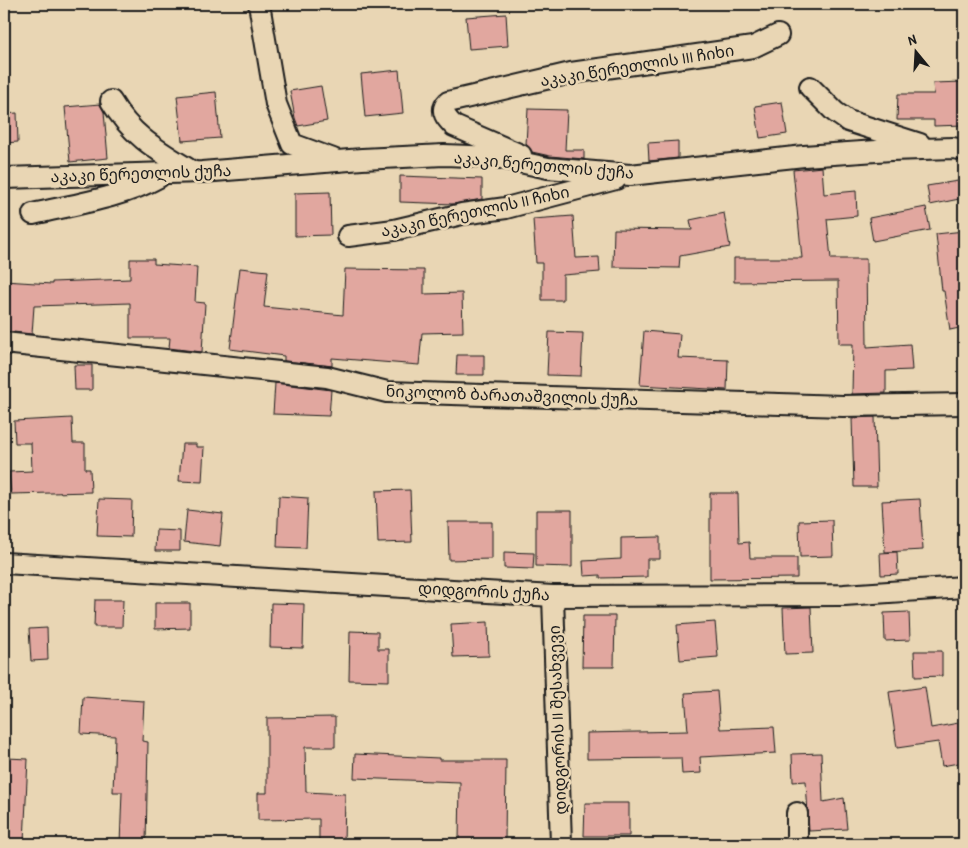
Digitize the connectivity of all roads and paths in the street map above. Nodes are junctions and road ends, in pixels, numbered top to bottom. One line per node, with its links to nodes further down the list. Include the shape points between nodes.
1 (259, 4): 7 (street, via 276,104 292,144)
2 (778, 35): 8 (street, აკაკი წერეთლის III ჩიხი, via 754,47 571,73 448,102 444,106 443,111 454,126)
3 (810, 87): 5 (street, via 834,112 848,121)
4 (111, 101): 9 (street, via 130,129)
5 (936, 149): 6 (street, აკაკი წერეთლის ქუჩა); 11 (street, აკაკი წერეთლის ქუჩა, via 804,156)
6 (964, 150)
7 (339, 161): 8 (street, აკაკი წერეთლის ქუჩა, via 444,155 496,158); 9 (street, აკაკი წერეთლის ქუჩა)
8 (548, 168): 11 (street, აკაკი წერეთლის ქუჩა)
9 (193, 172): 10 (street, აკაკი წერეთლის ქუჩა)
10 (165, 173): 12 (street, აკაკი წერეთლის ქუჩა); 13 (street, via 121,194)
11 (630, 175): 14 (street, აკაკი წერეთლის II ჩიხი, via 506,208)
12 (4, 178)
13 (33, 214)
14 (348, 236)
15 (4, 343): 16 (street, ნიკოლოზ ბარათაშვილის ქუჩა, via 328,377 387,392 843,406)
16 (964, 404)
17 (4, 563): 19 (street, დიდგორის ქუჩა)
18 (964, 587): 19 (street, დიდგორის ქუჩა, via 844,595)
19 (553, 596): 21 (street, დიდგორის II შესახვევი)
20 (797, 813): 22 (street)
21 (561, 844)
22 (797, 844)

